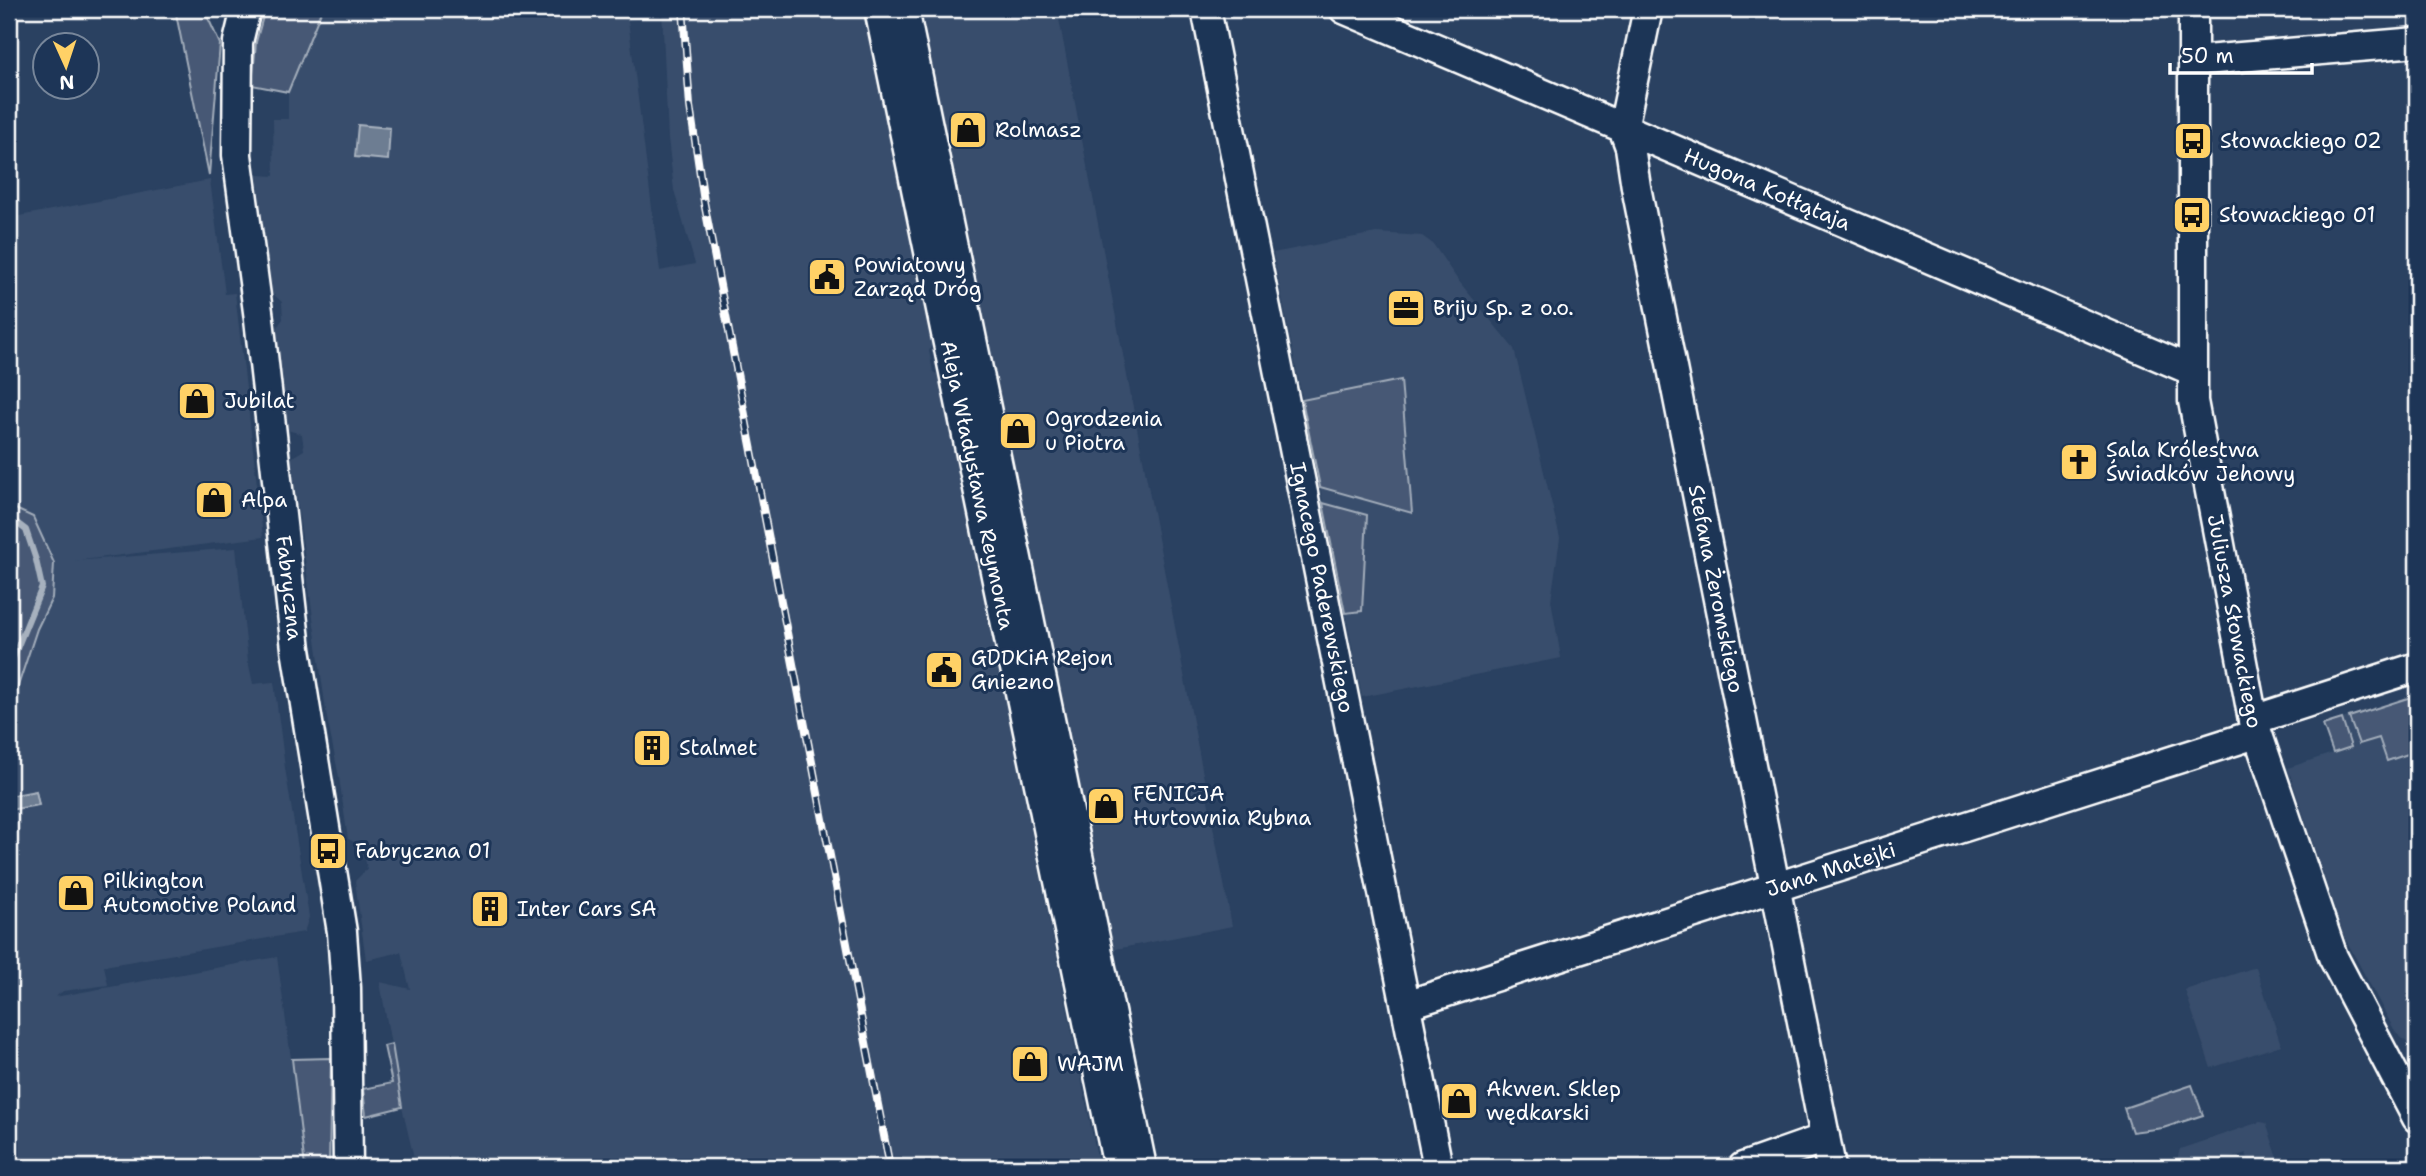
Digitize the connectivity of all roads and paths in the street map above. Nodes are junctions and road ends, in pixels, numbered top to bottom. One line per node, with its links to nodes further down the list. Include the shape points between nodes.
1 (246, 9): 18 (street, Fabryczna, via 238,42 237,155 295,642 342,932)
2 (879, 9): 19 (street, Aleja Władysława Reymonta)
3 (904, 9): 20 (street, Aleja Władysława Reymonta)
4 (1206, 9): 15 (street, Ignacego Paderewskiego)
5 (1344, 9): 10 (street, Hugona Kołłątaja)
6 (1648, 9): 10 (street, Stefana Żeromskiego)
7 (2193, 9): 9 (street, Juliusza Słowackiego)
8 (2417, 42): 9 (street)
9 (2193, 61): 11 (street, Juliusza Słowackiego)
10 (1623, 128): 11 (street, Hugona Kołłątaja); 14 (street, Stefana Żeromskiego)
11 (2191, 370): 13 (street, Juliusza Słowackiego)
12 (2417, 667): 13 (street, Jana Matejki)
13 (2254, 727): 14 (street, Jana Matejki); 16 (street, Juliusza Słowackiego, via 2333,957)
14 (1775, 887): 15 (street, Jana Matejki); 17 (street, Stefana Żeromskiego)
15 (1406, 1005): 21 (street, Ignacego Paderewskiego)
16 (2417, 1118)
17 (1825, 1138): 22 (street); 23 (street, Stefana Żeromskiego)
18 (348, 1167)
19 (1118, 1167)
20 (1142, 1167)
21 (1438, 1167)
22 (1743, 1167)
23 (1831, 1167)

